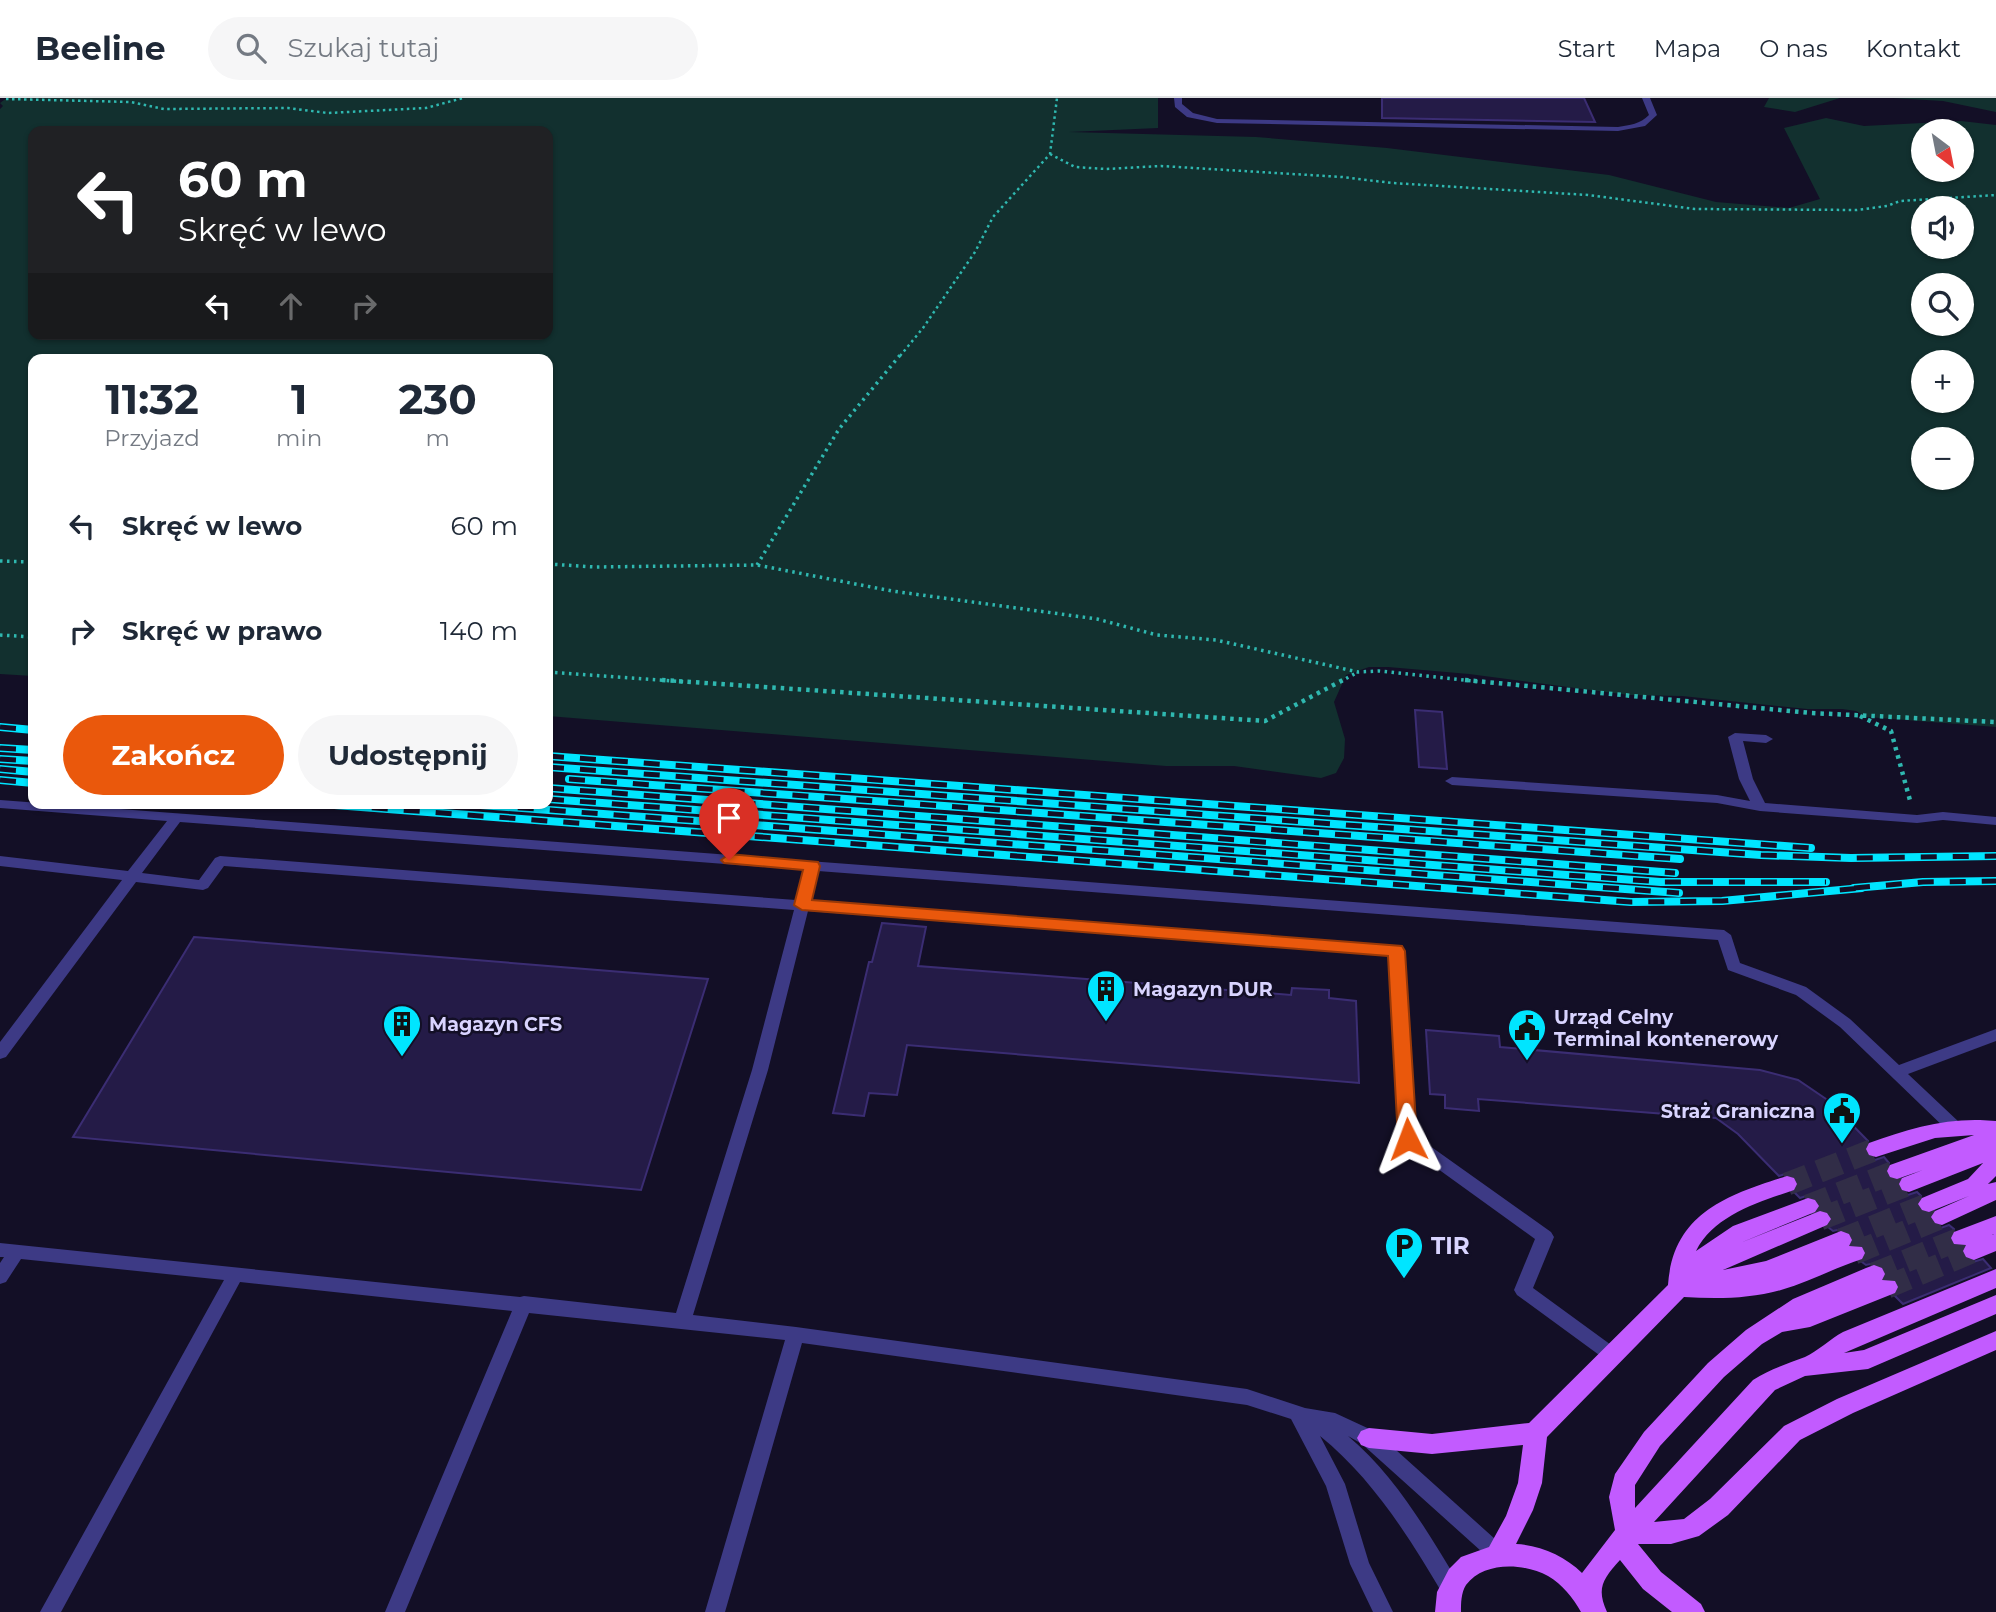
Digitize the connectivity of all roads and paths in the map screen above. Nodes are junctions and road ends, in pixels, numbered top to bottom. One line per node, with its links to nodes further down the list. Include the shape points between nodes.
1 (463, 98): 5 (path, via 426,108 328,113)
2 (1057, 98): 6 (path)
3 (1178, 98): 4 (lane, via 1189,115 1217,121 1618,128 1648,121 1653,115)
4 (1646, 98)
5 (6, 99)
6 (1049, 154): 7 (path, via 1075,167 1161,166 1342,177 1588,195 1695,209 1857,210 1900,201); 11 (path, via 993,217 975,253 923,328 839,429)
7 (1996, 195)
8 (0, 561): 9 (path)
9 (28, 562)
10 (553, 564): 11 (path)
11 (757, 565): 15 (path, via 892,591 1097,620 1157,635 1216,640)
12 (0, 635): 13 (path)
13 (28, 637)
14 (553, 672): 15 (path, via 1265,721)
15 (1358, 673): 16 (path, via 1379,671 1672,701)
16 (1856, 714): 17 (path); 25 (path, via 1891,731)
17 (1996, 722)
18 (1766, 739): 22 (lane, via 1735,737 1746,779)
19 (1452, 781): 22 (lane, via 1729,800)
20 (0, 804): 21 (lane)
21 (28, 806)
22 (1760, 807): 25 (lane)
23 (63, 809): 24 (lane)
24 (176, 818): 28 (lane); 29 (lane)
25 (1917, 820): 26 (lane, via 1943,816)
26 (1996, 821)
27 (0, 860): 29 (lane)
28 (812, 866): 30 (lane); 33 (lane, via 1724,936 1733,965 1801,991 1845,1023)
29 (132, 876): 30 (lane, via 203,885 220,861); 32 (lane)
30 (802, 905): 54 (lane, via 757,1081); 57 (lane, via 1396,951 1408,1139 1545,1237 1523,1290)
31 (1996, 1035): 33 (lane)
32 (0, 1053)
33 (1896, 1072): 34 (lane)
34 (1954, 1127): 35 (main road); 38 (main road)
35 (1996, 1129)
36 (1996, 1135): 37 (main road, via 1903,1177 1978,1157)
37 (1996, 1145)
38 (1876, 1149)
39 (1996, 1163): 41 (main road, via 1975,1185 1935,1211 1975,1203)
40 (1787, 1184): 51 (main road, via 1705,1221 1685,1247)
41 (1996, 1190)
42 (1814, 1212): 51 (main road, via 1725,1258)
43 (1996, 1224): 44 (main road, via 1968,1244)
44 (1996, 1242)
45 (1847, 1246): 51 (main road, via 1794,1277 1758,1286)
46 (8, 1252): 47 (lane); 48 (lane)
47 (235, 1276): 52 (lane); 66 (lane)
48 (0, 1277)
49 (1996, 1278): 58 (main road, via 1851,1339)
50 (1880, 1281): 62 (main road, via 1810,1318 1778,1323 1716,1370 1652,1439 1623,1482)
51 (1679, 1288): 57 (main road)
52 (524, 1303): 54 (lane); 67 (lane)
53 (1996, 1304): 58 (main road, via 1868,1359)
54 (682, 1321): 55 (lane)
55 (796, 1334): 59 (lane, via 1228,1394); 68 (lane)
56 (1996, 1340): 62 (main road, via 1792,1433 1719,1507 1690,1528)
57 (1612, 1355): 60 (main road)
58 (1814, 1364): 62 (main road, via 1772,1379 1752,1395)
59 (1299, 1413): 61 (lane, via 1335,1421); 64 (lane, via 1343,1445 1374,1478 1420,1538); 69 (lane, via 1331,1474 1360,1564)
60 (1535, 1433): 61 (main road, via 1432,1444); 63 (main road, via 1532,1484)
61 (1369, 1438): 63 (lane)
62 (1625, 1536): 65 (main road, via 1589,1583); 70 (main road, via 1634,1562)
63 (1498, 1554): 64 (main road, via 1469,1566 1459,1576); 65 (main road, via 1537,1558 1556,1567)
64 (1450, 1600)
65 (1591, 1604)
66 (50, 1612)
67 (395, 1612)
68 (715, 1612)
69 (1383, 1612)
70 (1692, 1612)

